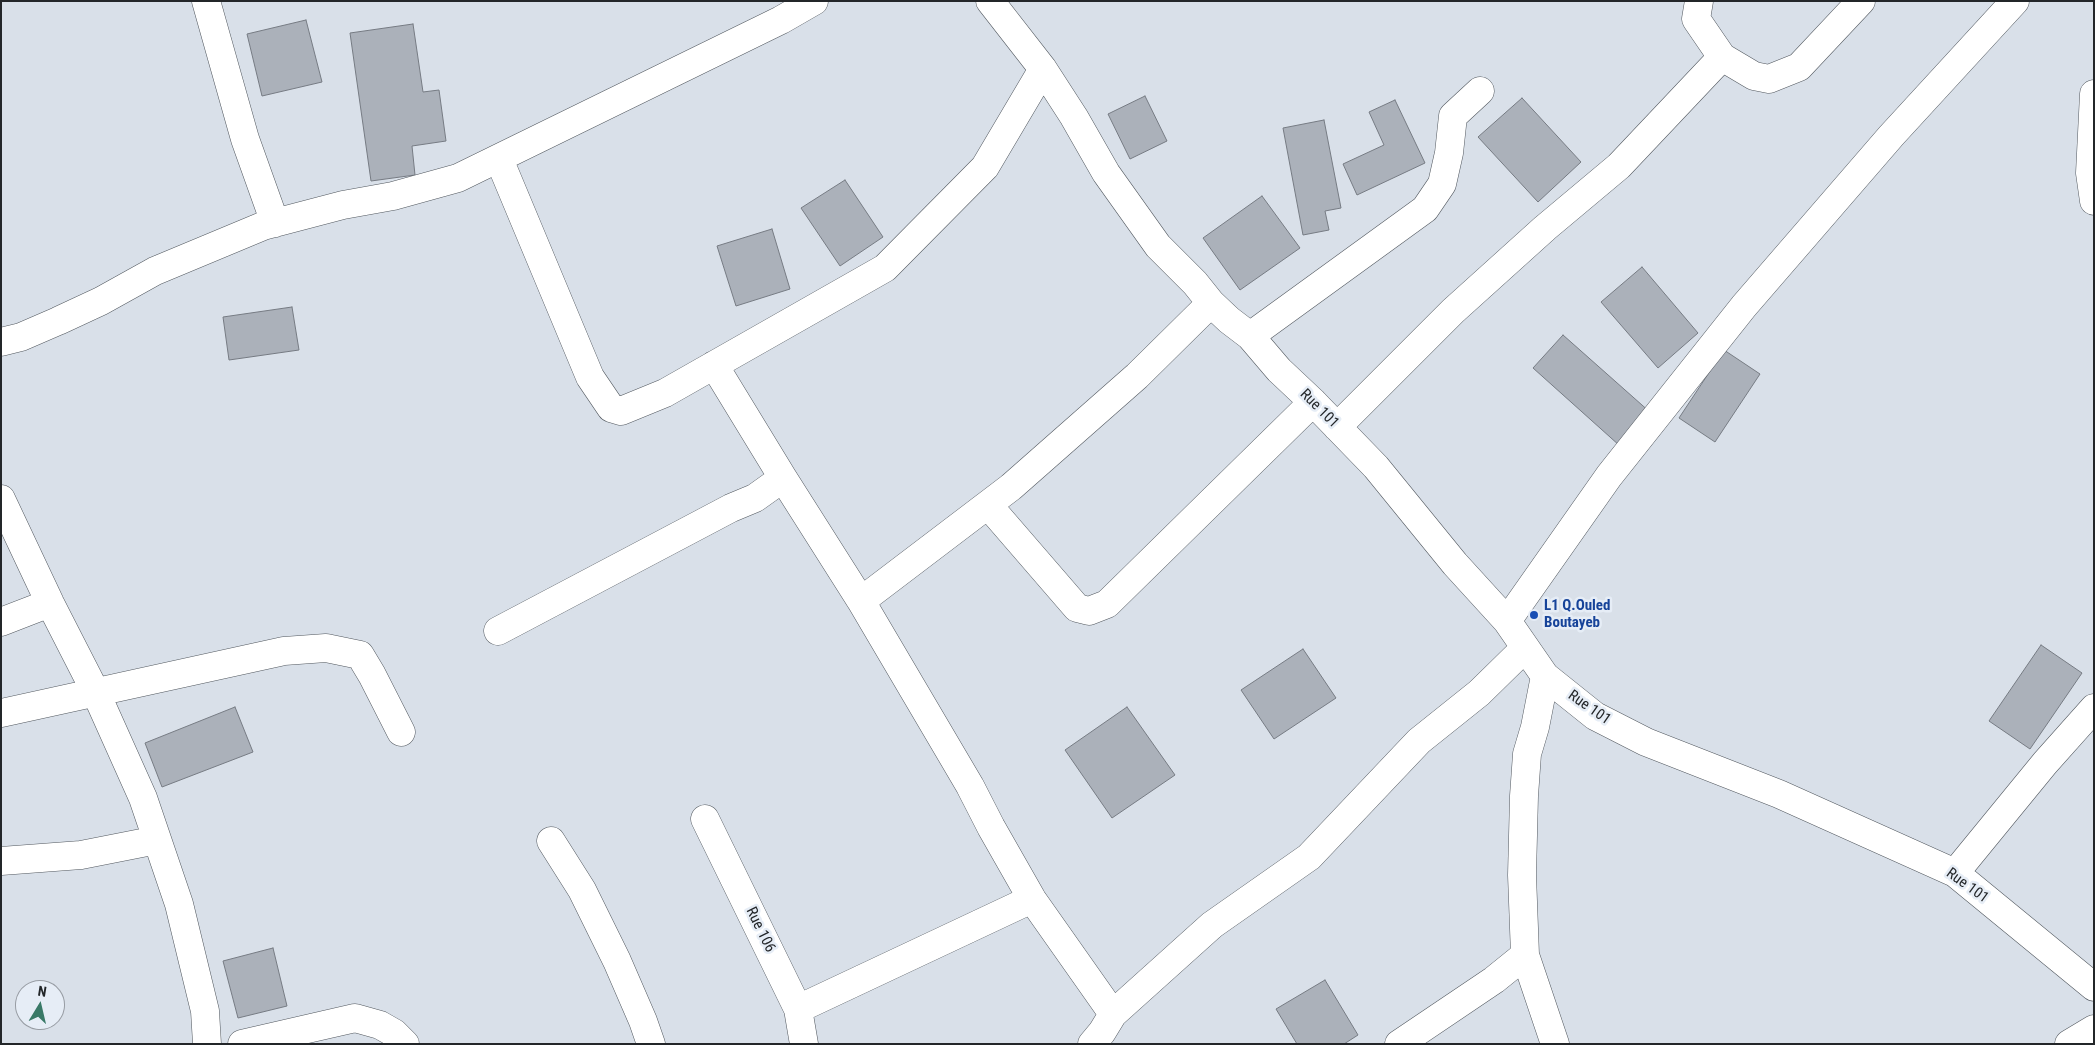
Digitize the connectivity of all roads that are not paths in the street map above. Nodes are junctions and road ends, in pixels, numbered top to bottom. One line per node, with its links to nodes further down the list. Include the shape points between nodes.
1 (206, 1): 13 (street, via 244,139)
2 (814, 1): 11 (street)
3 (990, 1): 8 (street, Rue 101)
4 (1699, 1): 7 (street, via 1696,19)
5 (1861, 1): 7 (street, via 1799,67 1779,76 1769,79 1754,76)
6 (2015, 1): 26 (street, via 1891,136 1744,306 1609,476)
7 (1722, 57): 19 (street, via 1619,166 1452,311)
8 (1043, 69): 14 (street, Rue 101, via 1106,173 1158,246); 17 (street, via 985,167 885,268)
9 (1480, 91): 15 (street, via 1453,116 1442,184 1425,209)
10 (2094, 94): 12 (street, via 2090,173)
11 (499, 159): 13 (street, via 427,188); 17 (street, via 590,376 611,408 621,411 638,406)
12 (2094, 201)
13 (275, 223): 16 (street, via 155,270 101,301 20,337)
14 (1203, 293): 15 (street, Rue 101); 22 (street, via 1137,376)
15 (1250, 336): 18 (street, Rue 101)
16 (1, 342)
17 (714, 366): 20 (street)
18 (1313, 402): 19 (street, Rue 101); 22 (street, via 1107,604 1089,612 1077,608)
19 (1337, 426): 26 (street, Rue 101, via 1376,467)
20 (783, 478): 23 (street); 27 (street, via 755,498)
21 (1, 499): 24 (street)
22 (988, 505): 23 (street)
23 (861, 601): 39 (street)
24 (50, 603): 25 (street); 30 (street)
25 (1, 622)
26 (1506, 622): 28 (street, Rue 101)
27 (498, 631)
28 (1524, 648): 29 (street, Rue 101); 43 (street, via 1479,693 1419,741 1310,857 1212,925)
29 (1545, 676): 38 (street, Rue 101, via 1596,716 1646,742 1779,794); 40 (street, via 1527,754 1522,875)
30 (96, 693): 32 (street); 33 (street, via 284,651 326,648 360,655); 35 (street, via 132,773)
31 (2094, 708): 38 (street)
32 (1, 713)
33 (402, 732)
34 (706, 819): 42 (street, Rue 106)
35 (157, 840): 37 (street, via 81,855); 45 (street, via 179,904 196,969 205,1011)
36 (551, 841): 48 (street, via 582,890)
37 (1, 861)
38 (1955, 873): 41 (street, Rue 101)
39 (1032, 899): 42 (street); 43 (street)
40 (1525, 955): 51 (street, via 1494,980); 52 (street)
41 (2094, 987)
42 (798, 1009): 49 (street, Rue 106)
43 (1113, 1014): 50 (street)
44 (2094, 1029): 53 (street)
45 (207, 1044)
46 (242, 1044): 47 (street, via 355,1018 380,1025)
47 (405, 1044)
48 (651, 1044)
49 (804, 1044)
50 (1092, 1044)
51 (1399, 1044)
52 (1555, 1044)
53 (2069, 1044)

